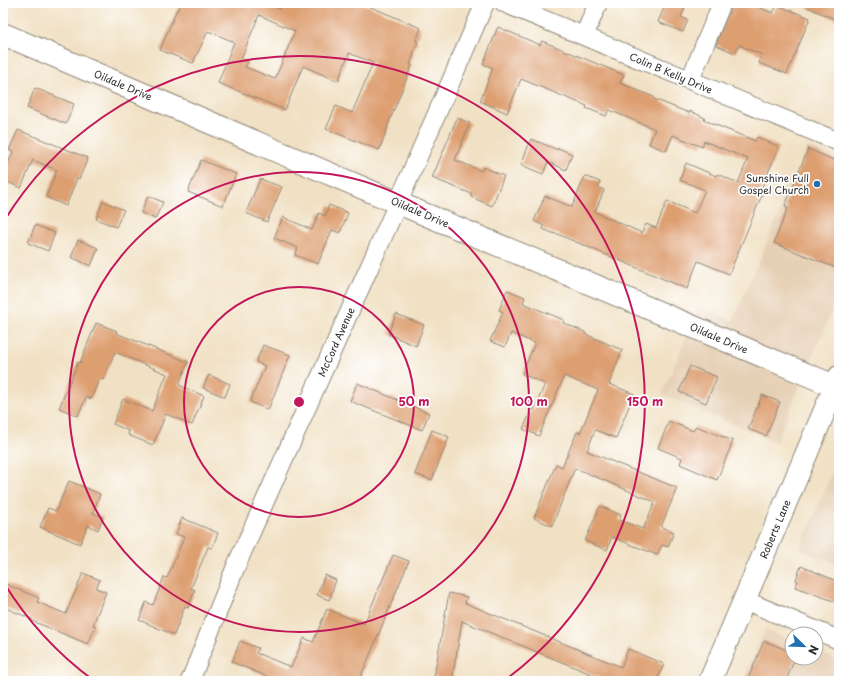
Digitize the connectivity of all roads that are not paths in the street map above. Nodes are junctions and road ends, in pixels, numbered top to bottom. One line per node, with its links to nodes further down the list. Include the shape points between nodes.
1 (485, 3): 9 (street, McCord Avenue)
2 (504, 3): 6 (street, Colin B Kelly Drive)
3 (598, 3): 6 (street)
4 (722, 3): 7 (street)
5 (3, 34): 9 (street, Oildale Drive)
6 (584, 36): 7 (street, Colin B Kelly Drive)
7 (690, 80): 8 (street, Colin B Kelly Drive)
8 (839, 142)
9 (398, 203): 10 (street, Oildale Drive); 13 (street, McCord Avenue, via 236,566)
10 (838, 384): 11 (street, Roberts Lane)
11 (744, 600): 12 (street); 14 (street, Roberts Lane)
12 (839, 640)
13 (190, 681)
14 (710, 681)

